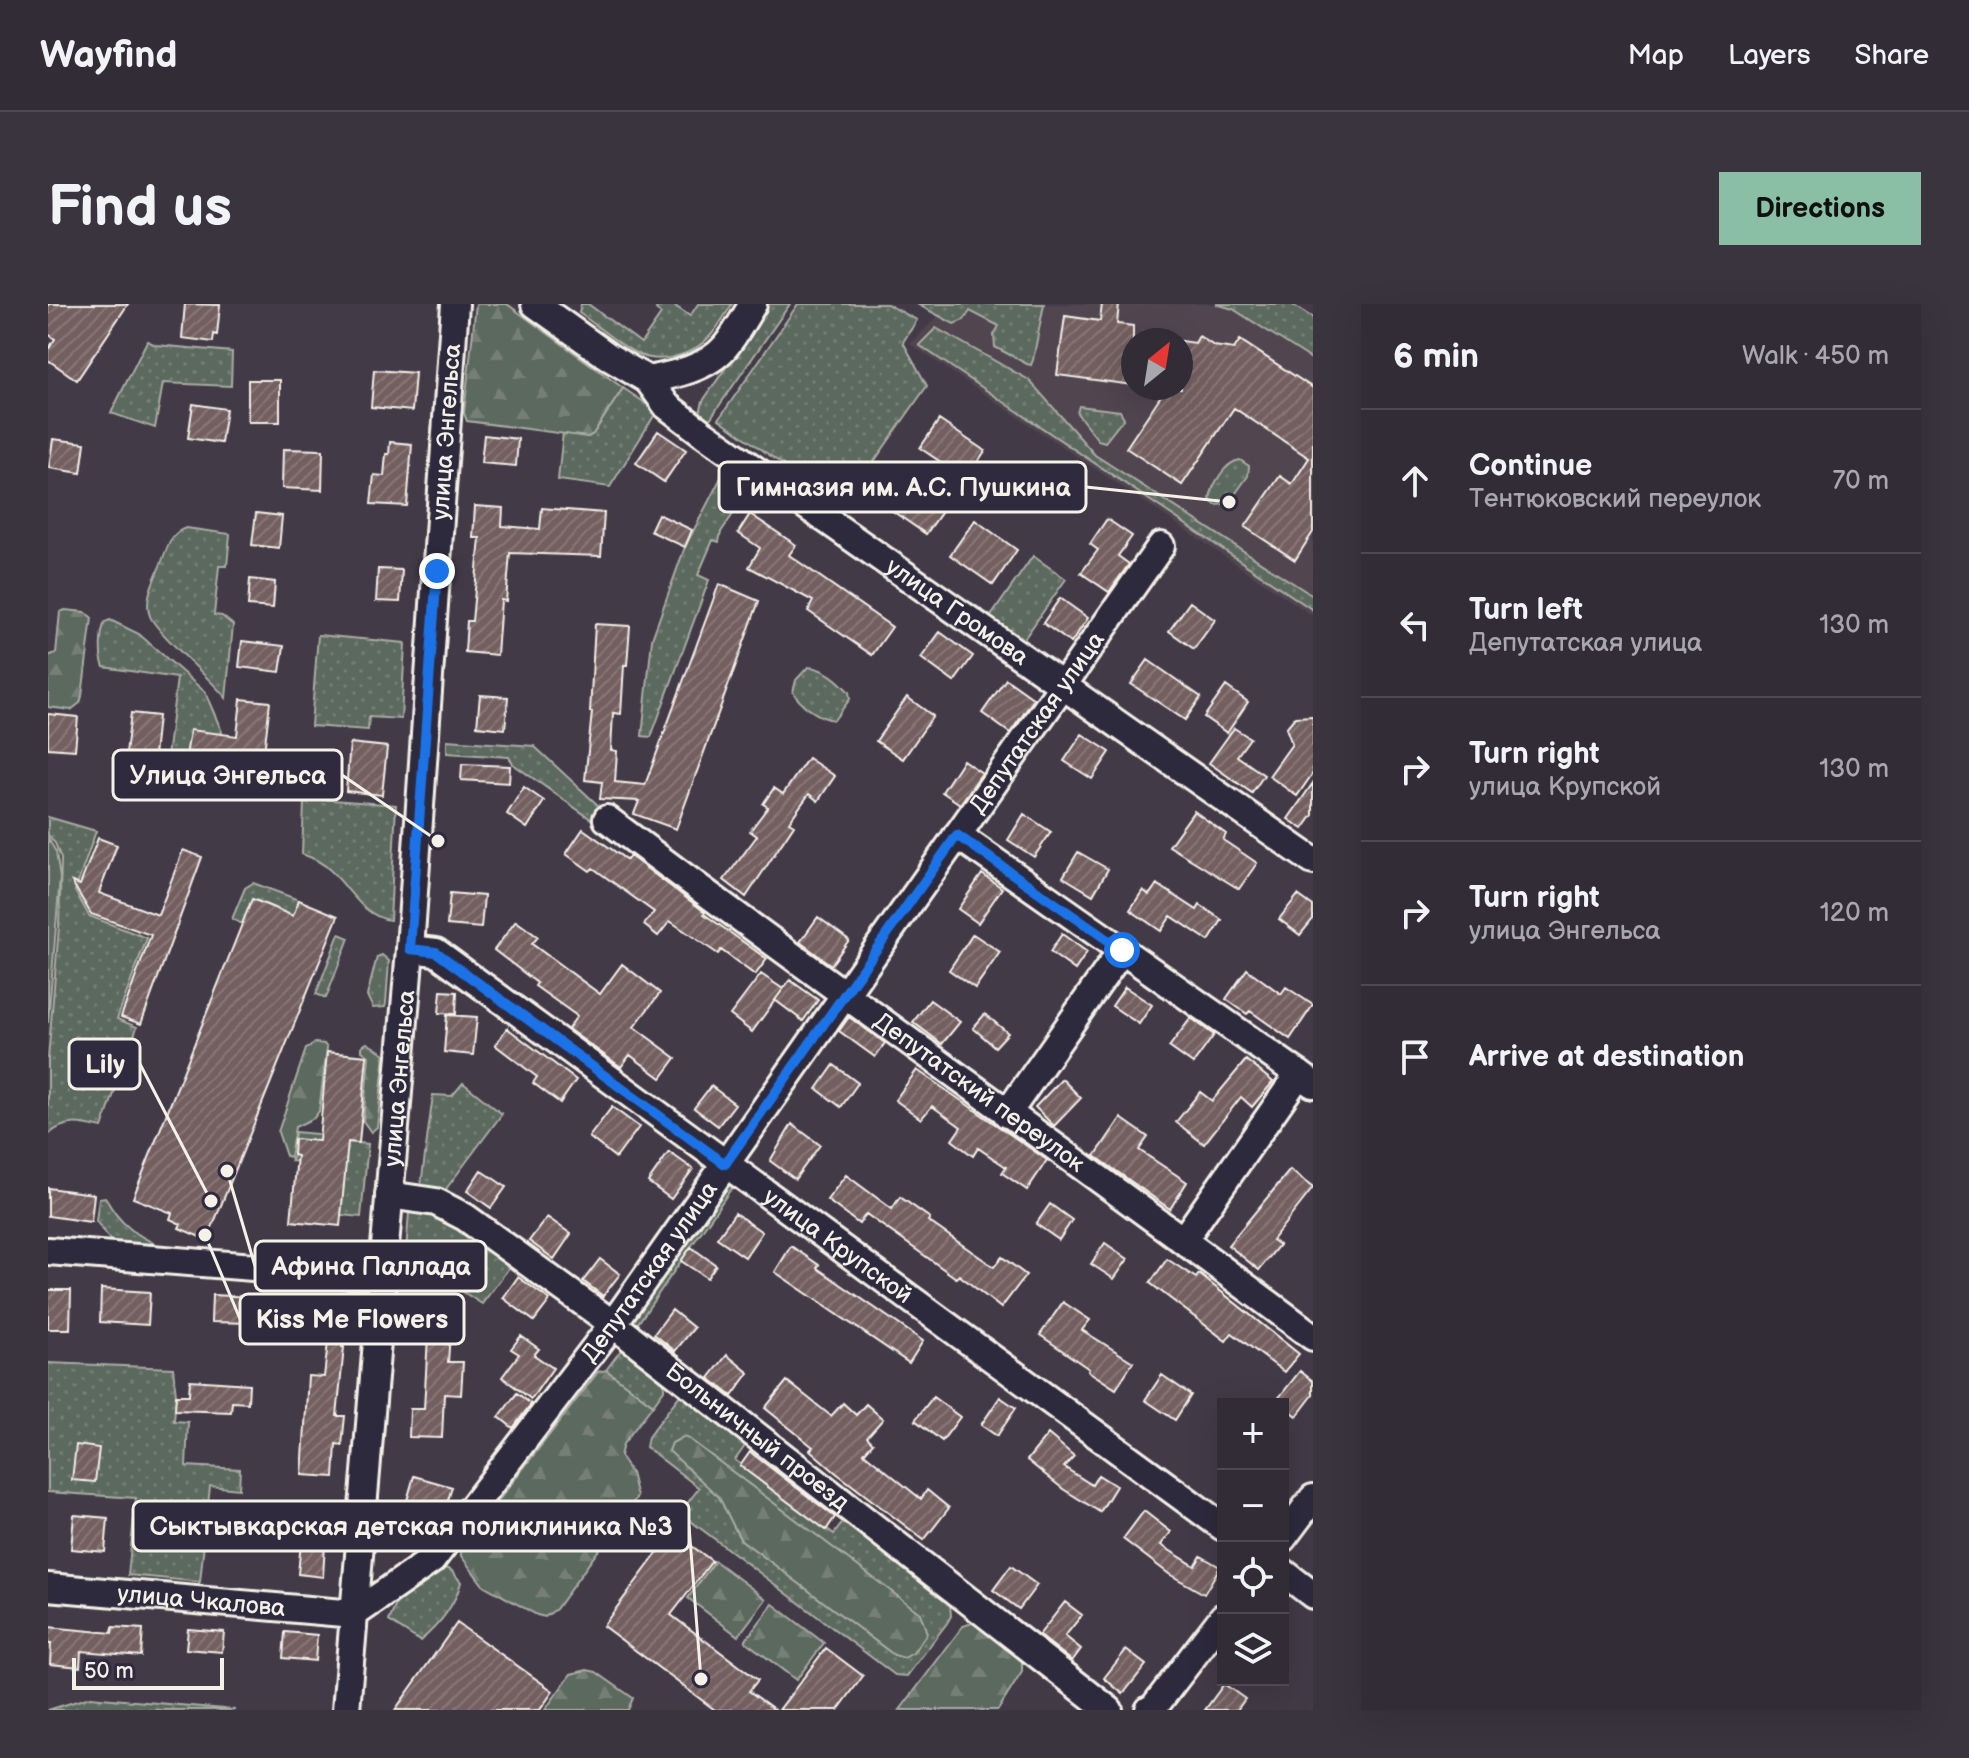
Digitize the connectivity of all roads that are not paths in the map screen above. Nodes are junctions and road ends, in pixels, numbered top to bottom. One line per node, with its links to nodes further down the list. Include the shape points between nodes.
1 (455, 304): 10 (street, улица Энгельса)
2 (535, 304): 4 (street)
3 (753, 304): 4 (street, via 723,349 709,360)
4 (648, 380): 6 (street, улица Громова, via 667,406 704,434)
5 (1161, 546): 6 (street, Депутатская улица)
6 (1063, 687): 8 (street, Депутатская улица); 9 (street, улица Громова)
7 (607, 819): 12 (street, Депутатский переулок)
8 (957, 835): 11 (street); 12 (street, Депутатская улица)
9 (1313, 861)
10 (410, 949): 15 (street, улица Крупской, via 436,952); 16 (street, улица Энгельса)
11 (1122, 950): 13 (street); 14 (street)
12 (844, 996): 14 (street, Депутатский переулок); 15 (street, Депутатская улица)
13 (1306, 1079): 17 (street)
14 (1007, 1114): 17 (street, Депутатский переулок)
15 (725, 1164): 20 (street, Депутатская улица); 23 (street, улица Крупской)
16 (389, 1195): 19 (street, улица Энгельса); 20 (street, Больничный проезд, via 436,1202 465,1217)
17 (1184, 1239): 21 (street, Депутатский переулок)
18 (48, 1251): 19 (street)
19 (382, 1277): 28 (street, улица Энгельса)
20 (613, 1324): 28 (street, Депутатская улица, via 432,1560); 31 (street, Больничный проезд)
21 (1313, 1337)
22 (1313, 1498): 24 (street)
23 (1217, 1523)
24 (1289, 1530)
25 (1289, 1577): 27 (street)
26 (48, 1587): 28 (street, улица Чкалова)
27 (1313, 1595)
28 (354, 1614): 30 (street, улица Энгельса)
29 (1217, 1625): 32 (street)
30 (346, 1710)
31 (1109, 1710)
32 (1149, 1710)

